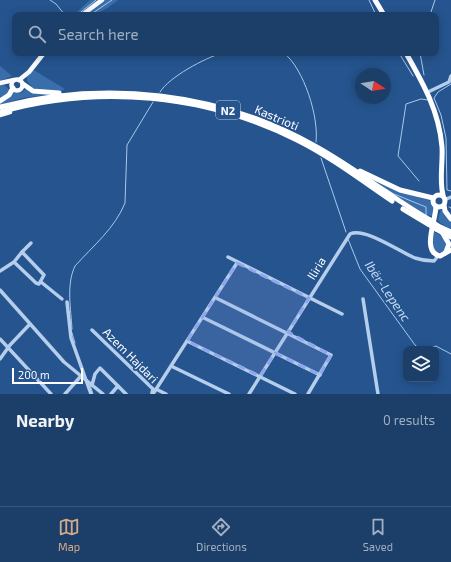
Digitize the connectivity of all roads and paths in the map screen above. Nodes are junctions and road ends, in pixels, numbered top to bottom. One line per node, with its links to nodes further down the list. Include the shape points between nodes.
1 (102, 0): 3 (main road)
2 (375, 0): 4 (highway)
3 (86, 12)
4 (382, 12)
5 (42, 56): 8 (main road)
6 (408, 56): 11 (highway)
7 (451, 76): 11 (street, via 449,82)
8 (20, 82): 9 (main road); 10 (main road); 10 (main road, via 19,90); 12 (highway, via 36,92)
9 (0, 83): 10 (main road)
10 (13, 87): 13 (highway, via 9,95)
11 (428, 92): 20 (highway, via 440,134)
12 (80, 94): 15 (highway, Kastrioti / N2, via 36,99); 19 (highway, Kastrioti / N2, via 150,95 213,105 280,128)
13 (0, 101)
14 (36, 103): 16 (highway, N2); 17 (highway); 25 (highway, Kastrioti / N2, via 81,97 127,96 188,103 231,114 272,129 311,148)
15 (0, 107)
16 (0, 112)
17 (10, 112): 18 (main road)
18 (0, 115)
19 (336, 158): 21 (highway, via 400,190); 25 (highway, Kastrioti / N2)
20 (441, 179): 21 (highway); 22 (highway)
21 (435, 196): 22 (highway); 23 (highway, via 434,204)
22 (447, 197): 23 (highway)
23 (440, 206): 24 (highway); 25 (highway)
24 (451, 219)
25 (431, 221): 26 (highway, Kastrioti / N2, bridge); 34 (highway, via 430,246 432,252)
26 (437, 227): 27 (highway, Kastrioti / N2); 28 (highway, Kastrioti / N2)
27 (442, 232): 29 (highway, Kastrioti / N2); 33 (highway, via 449,244)
28 (451, 232)
29 (451, 237)
30 (31, 243): 32 (street)
31 (451, 250): 33 (highway)
32 (22, 252): 36 (street); 39 (street, via 44,275)
33 (444, 254): 34 (highway)
34 (438, 256): 42 (street, Iliria, via 434,261 416,258 371,237 353,233 346,239)
35 (228, 257): 37 (street)
36 (14, 262): 38 (street); 39 (street, via 34,282)
37 (237, 263): 41 (street); 42 (street)
38 (0, 271)
39 (40, 283): 43 (street)
40 (0, 290): 48 (street)
41 (216, 298): 47 (street); 50 (street)
42 (309, 298): 46 (street); 50 (street, Iliria)
43 (62, 299)
44 (363, 299): 76 (street)
45 (67, 302): 60 (street, via 70,332)
46 (342, 314)
47 (204, 318): 52 (street); 54 (street)
48 (30, 324): 53 (street); 58 (street)
49 (92, 330): 70 (street, Azem Hajdari, via 153,389)
50 (288, 332): 54 (street, Iliria); 57 (street, via 331,355)
51 (0, 340): 53 (street)
52 (187, 341): 56 (street); 59 (street)
53 (8, 347): 55 (street); 64 (street)
54 (275, 352): 57 (street); 59 (street, Iliria)
55 (0, 359)
56 (171, 366): 63 (street); 72 (street)
57 (320, 375): 75 (street)
58 (80, 376): 60 (street); 65 (street)
59 (260, 376): 73 (street, Iliria); 74 (street)
60 (87, 381): 61 (street); 66 (street)
61 (92, 385): 62 (street, via 100,368); 67 (street)
62 (118, 386): 68 (street); 69 (street)
63 (156, 389): 70 (street); 71 (street)
64 (51, 394)
65 (65, 394)
66 (91, 394)
67 (103, 394)
68 (111, 394)
69 (126, 394)
70 (152, 394)
71 (166, 394)
72 (229, 394)
73 (249, 394)
74 (295, 394)
75 (308, 394)
76 (378, 394)

